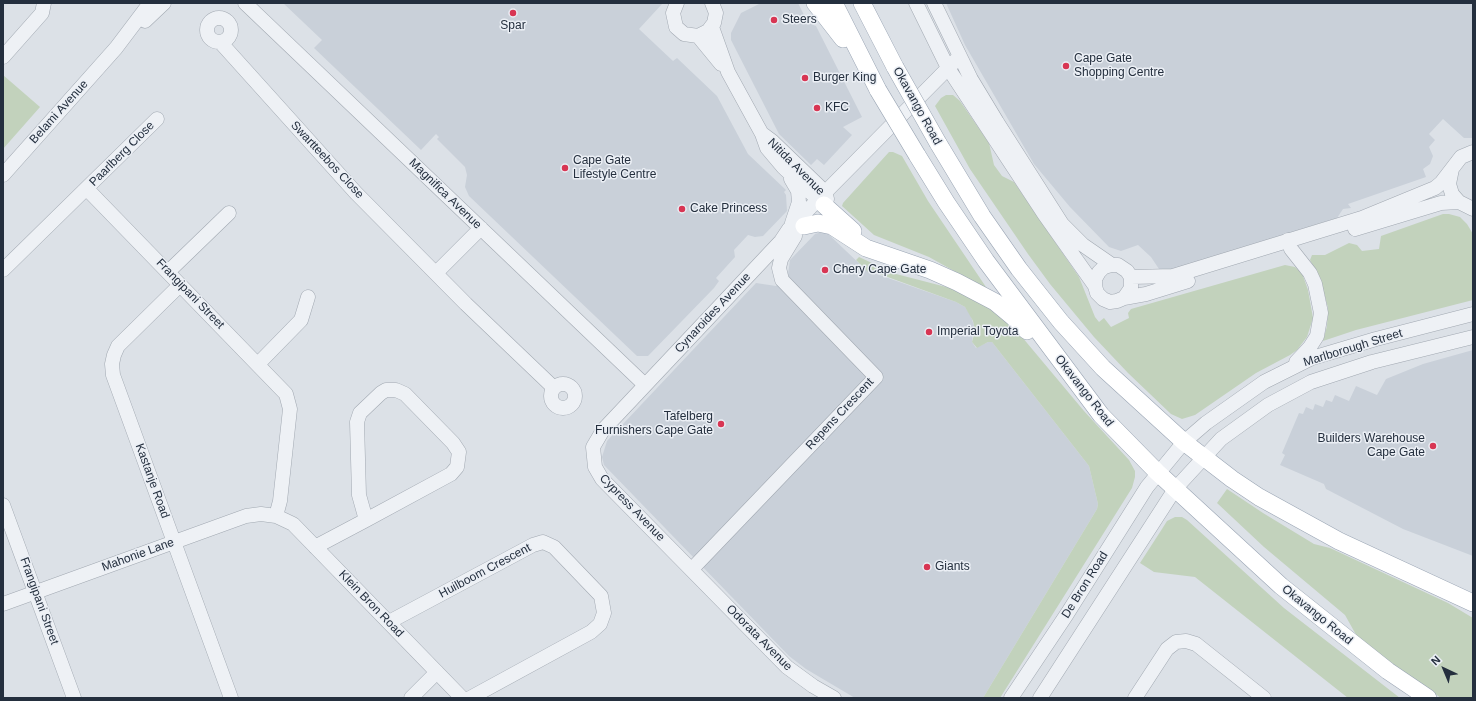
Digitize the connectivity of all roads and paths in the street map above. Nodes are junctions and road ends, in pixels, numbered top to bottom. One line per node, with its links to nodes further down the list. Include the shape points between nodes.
1 (44, 3): 19 (street, via 42,13)
2 (150, 3): 17 (street, Belami Avenue)
3 (164, 3): 17 (street, Belami Avenue)
4 (245, 3): 34 (street, Magnifica Avenue)
5 (677, 3): 14 (street, via 673,13 676,27 684,34)
6 (712, 3): 13 (street, via 716,13)
7 (815, 3): 22 (main road)
8 (834, 3): 22 (main road, Okavango Road)
9 (862, 3): 16 (main road, Okavango Road)
10 (875, 3): 16 (main road, via 882,23)
11 (916, 3): 20 (street)
12 (934, 3): 18 (street)
13 (712, 27): 14 (street); 21 (street, Nitida Avenue)
14 (698, 36): 21 (street, Nitida Avenue)
15 (222, 43): 41 (street, Swartteebos Close, via 356,193)
16 (884, 46): 54 (main road, Okavango Road, bridge, via 982,216 1019,269 1061,322 1103,368)
17 (116, 48): 28 (street, Belami Avenue)
18 (960, 56): 20 (street, Cynaroides Avenue); 38 (street, via 997,122 1062,224 1076,239)
19 (3, 57)
20 (948, 68): 30 (street, Cynaroides Avenue, via 875,143 865,162); 44 (street, via 1044,214)
21 (728, 72): 24 (street, Nitida Avenue)
22 (875, 85): 53 (main road, Okavango Road, bridge, via 946,202 986,261)
23 (157, 120): 29 (street, Paarlberg Close)
24 (762, 134): 27 (street, Nitida Avenue, via 767,148); 30 (street, Nitida Avenue, via 772,141)
25 (1473, 152): 26 (street, via 1461,157)
26 (1454, 164): 31 (street, via 1449,184 1452,194); 36 (street, via 1441,184 1435,188)
27 (783, 167): 30 (street, Nitida Avenue); 35 (street, Nitida Avenue, via 799,196)
28 (3, 176)
29 (87, 190): 39 (street); 40 (street, Frangipani Street)
30 (823, 199): 35 (street, Cynaroides Avenue); 37 (main road, via 870,244)
31 (1459, 202): 32 (street); 36 (street, via 1441,203)
32 (1473, 208)
33 (229, 213): 40 (street)
34 (480, 228): 41 (street); 51 (street, Magnifica Avenue)
35 (797, 229): 37 (main road, via 818,223 832,226 866,248); 51 (street, Cynaroides Avenue, via 781,241); 64 (street, Repens Crescent, via 783,254 779,268 785,284 876,377)
36 (1290, 245): 42 (street, via 1173,276); 46 (street, via 1146,294); 50 (street, via 1310,273 1321,313 1317,336)
37 (890, 256): 53 (main road, via 946,276 1001,307 1019,322)
38 (1112, 265): 42 (street, via 1123,267); 44 (street, via 1104,267 1099,272)
39 (3, 270)
40 (168, 272): 43 (street, Frangipani Street)
41 (436, 273): 52 (street, Swartteebos Close)
42 (1131, 277): 46 (street, via 1131,288)
43 (180, 285): 49 (street, Frangipani Street); 62 (street, Kastanje Road, via 118,346 112,364 113,375)
44 (1095, 286): 46 (street, via 1097,293 1110,302)
45 (308, 297): 49 (street, via 302,320)
46 (1124, 298)
47 (1473, 314): 50 (street, Marlborough Street, via 1335,350)
48 (1473, 337): 55 (street, Marlborough Street, via 1372,362 1311,382 1268,405 1221,439)
49 (258, 364): 59 (street, Frangipani Street, via 286,394 290,409 280,501)
50 (1292, 367): 54 (street, Marlborough Street, via 1231,404)
51 (645, 385): 64 (street, Cypress Avenue, via 598,435 593,447 593,460 602,479)
52 (554, 388)
53 (1101, 415): 56 (main road, Okavango Road)
54 (1184, 442): 55 (main road, Okavango Road); 56 (street, Marlborough Street)
55 (1203, 458): 57 (street, Marlborough Street); 66 (main road, Okavango Road, via 1259,497 1339,541)
56 (1157, 472): 57 (main road, Okavango Road); 76 (street, De Bron Road)
57 (1175, 489): 77 (street, De Bron Road); 80 (main road, Okavango Road, via 1281,586 1388,671)
58 (3, 505): 61 (street, Frangipani Street)
59 (276, 516): 62 (street, Mahonie Lane, via 246,516); 63 (street, Klein Bron Road, via 293,524)
60 (366, 520): 60 (street, via 451,474 459,462 459,452 453,443 405,394 396,390 381,393 360,413 357,422 359,495); 63 (street)
61 (7, 528): 65 (street, Frangipani Street)
62 (174, 541): 65 (street, Mahonie Lane); 71 (street, Kastanje Road)
63 (315, 547): 68 (street, Klein Bron Road)
64 (692, 569): 75 (street, Odorata Avenue, via 786,667)
65 (36, 592): 67 (street, Mahonie Lane); 70 (street, Frangipani Street)
66 (1473, 603)
67 (3, 604)
68 (389, 622): 69 (street, Klein Bron Road); 74 (street, Huilboom Crescent, via 533,545 543,542 554,547 601,596 604,613 600,624 591,632)
69 (437, 672): 72 (street); 73 (street, Klein Bron Road)
70 (74, 698)
71 (232, 698)
72 (411, 698)
73 (462, 698)
74 (470, 698)
75 (834, 698)
76 (1011, 698)
77 (1040, 698)
78 (1135, 698): 79 (street, via 1167,649 1176,642 1186,641 1196,644)
79 (1264, 698)
80 (1428, 698)

